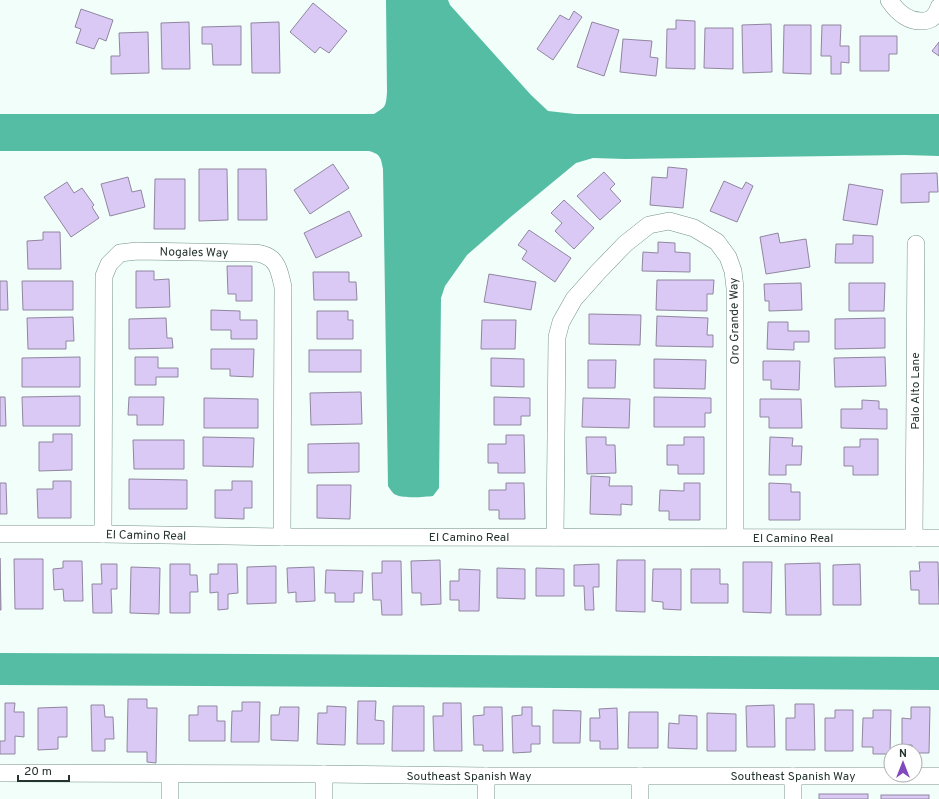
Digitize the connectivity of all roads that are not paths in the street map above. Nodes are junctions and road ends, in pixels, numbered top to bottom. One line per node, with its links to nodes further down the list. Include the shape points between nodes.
1 (889, 0): 2 (street, via 906,18 916,22 926,21 934,16)
2 (939, 7)
3 (916, 244): 9 (street, Palo Alto Lane)
4 (0, 534): 5 (street, El Camino Real)
5 (103, 534): 6 (street, El Camino Real); 6 (street, Nogales Way, via 104,276 109,264 120,253 137,251 264,254 273,260 279,270 283,287)
6 (282, 537): 7 (street, El Camino Real)
7 (555, 538): 8 (street, El Camino Real); 8 (street, Oro Grande Way, via 556,337 561,322 574,300 625,244 649,225 669,221 694,228 717,242 728,257 733,271)
8 (735, 538): 9 (street, El Camino Real)
9 (914, 538): 10 (street, El Camino Real)
10 (939, 538)
11 (0, 773): 12 (street, Southeast Spanish Way)
12 (170, 774): 13 (street, Southeast Spanish Way); 18 (street)
13 (324, 774): 14 (street, Southeast Spanish Way); 19 (street)
14 (486, 776): 15 (street, Southeast Spanish Way); 20 (street)
15 (640, 776): 16 (street, Southeast Spanish Way); 21 (street)
16 (793, 776): 17 (street, Southeast Spanish Way); 22 (street)
17 (939, 776)
18 (170, 799)
19 (324, 799)
20 (486, 799)
21 (640, 799)
22 (793, 799)

